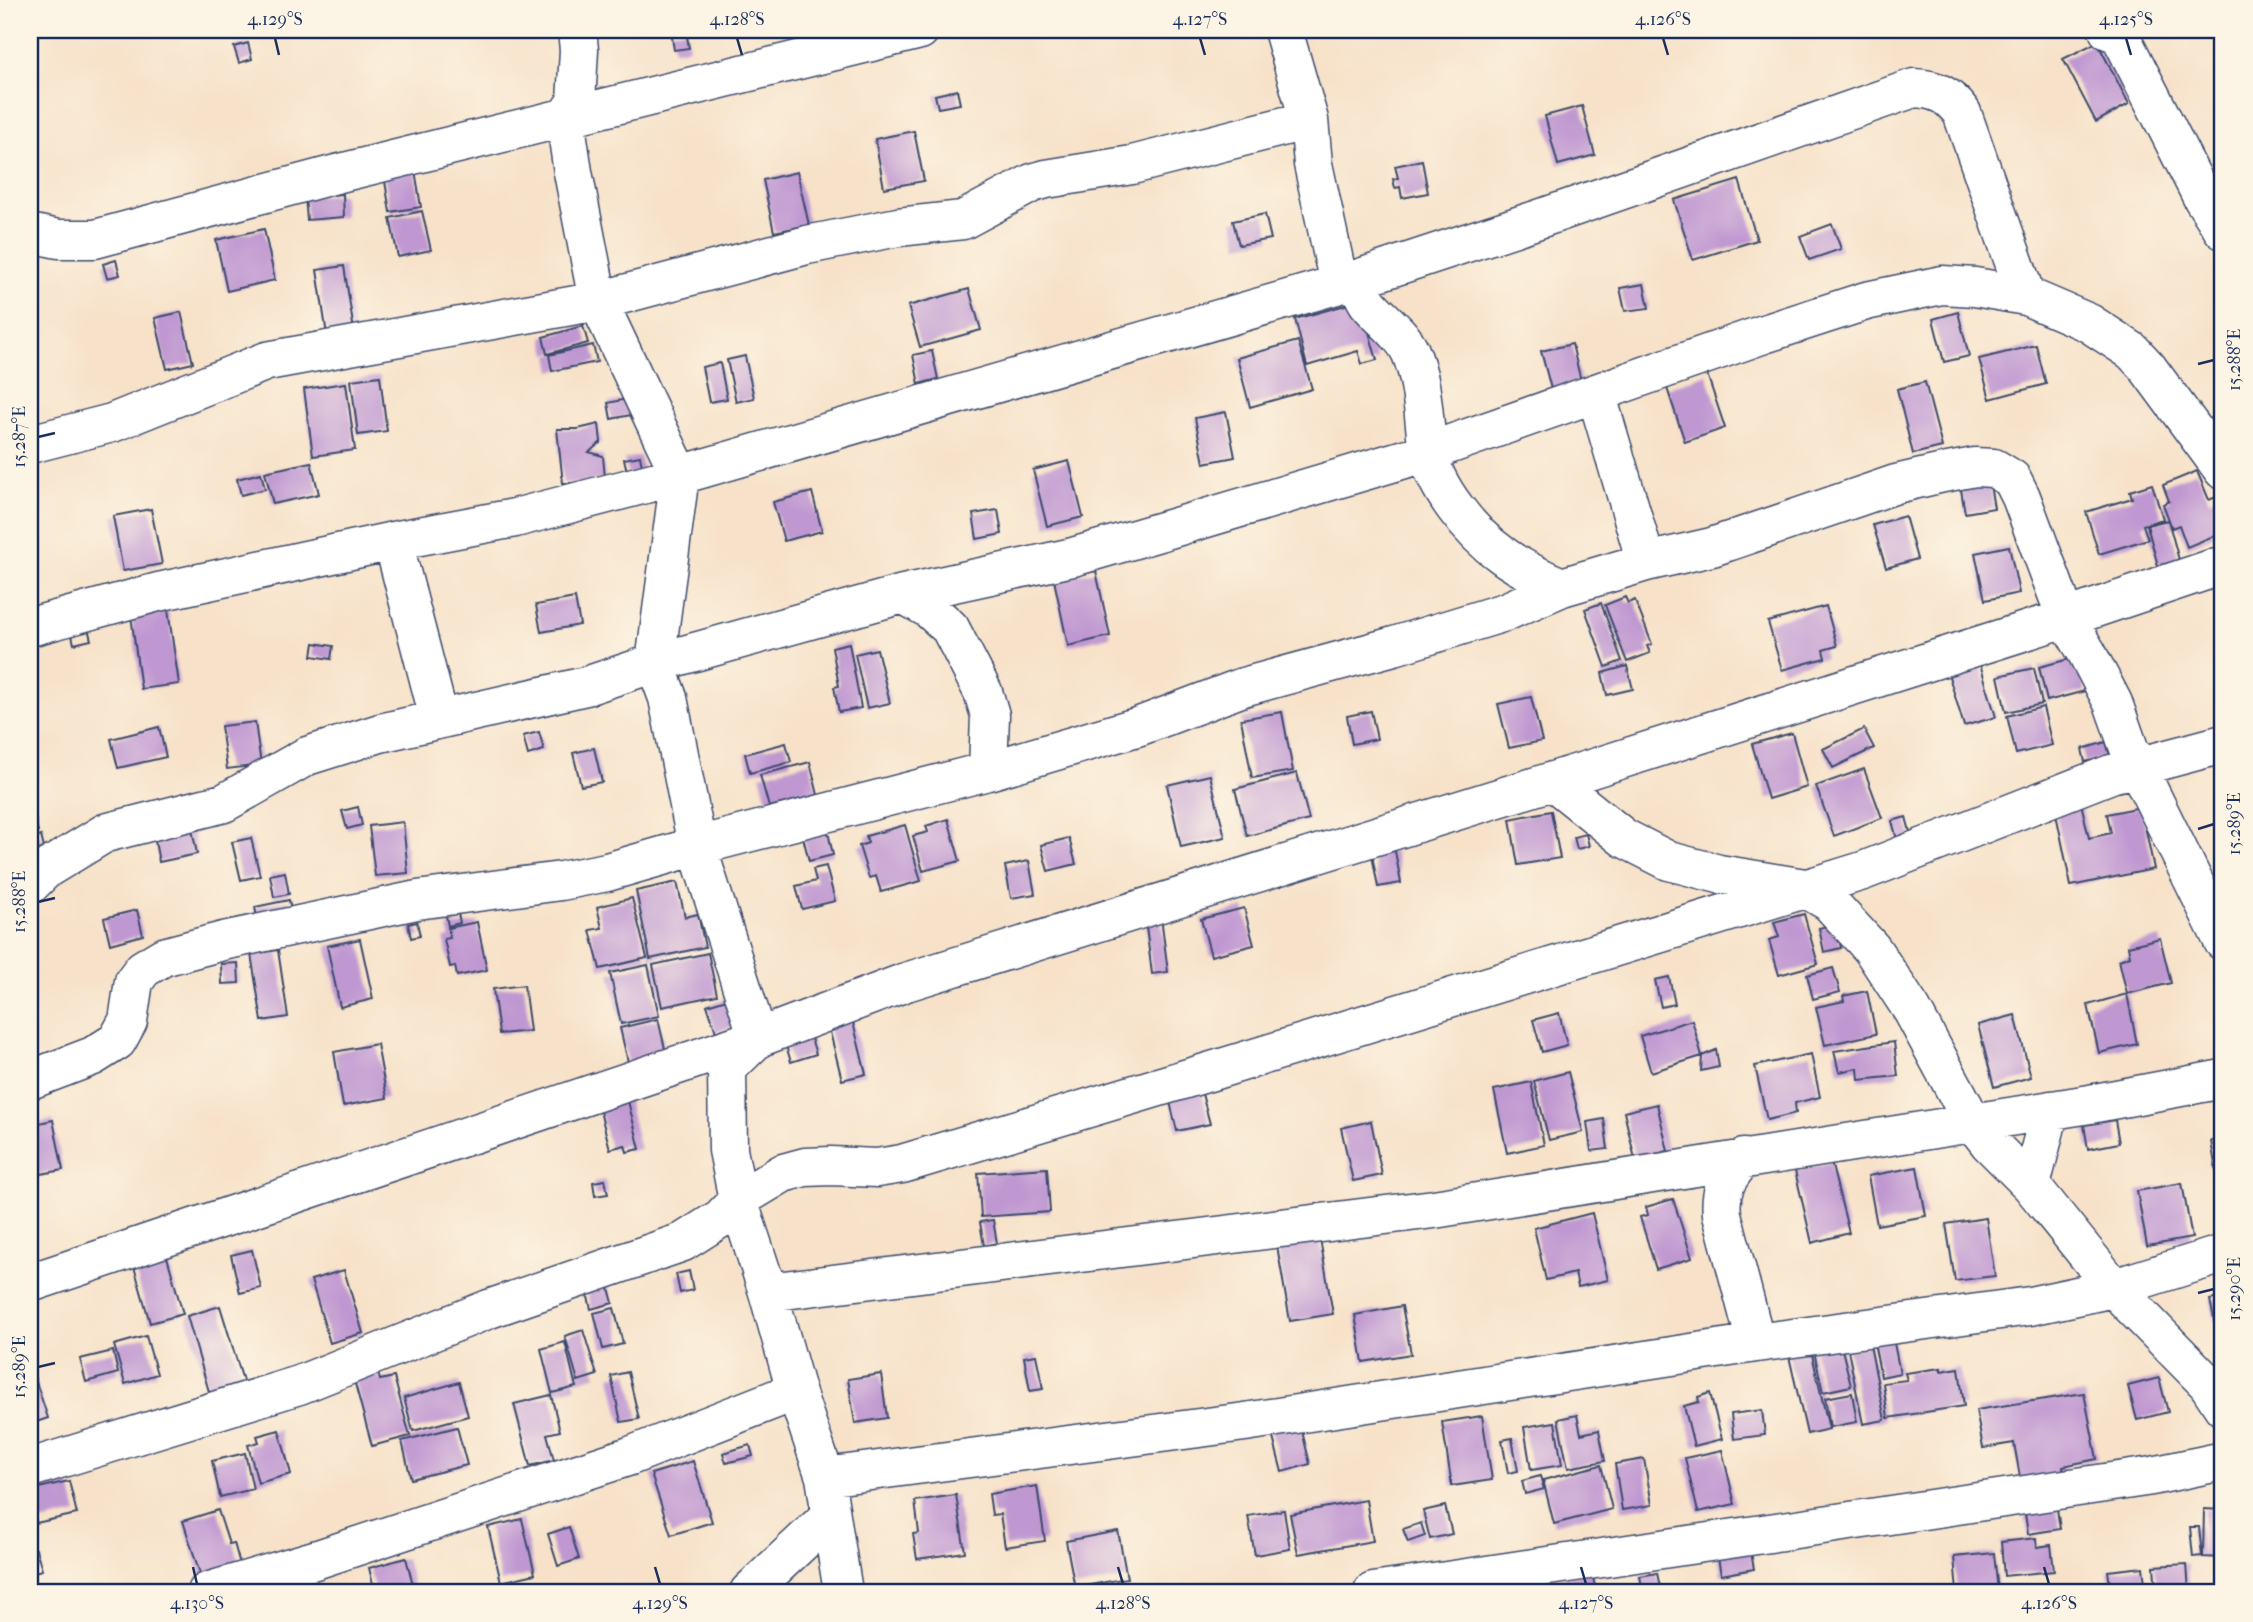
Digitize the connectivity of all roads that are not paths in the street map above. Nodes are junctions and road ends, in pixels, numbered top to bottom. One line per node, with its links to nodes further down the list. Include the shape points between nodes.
1 (577, 30): 5 (street, via 576,102)
2 (920, 30): 5 (street)
3 (1283, 30): 6 (street)
4 (2121, 32): 7 (street)
5 (565, 118): 8 (street, via 95,239); 11 (street)
6 (1309, 120): 9 (street, via 1313,164); 11 (street, via 1132,165 1032,183 963,220 807,245)
7 (2217, 206)
8 (30, 233)
9 (1348, 281): 10 (street, via 1914,88 1948,96 1962,113); 14 (street, via 1398,333 1409,351 1420,383); 16 (street)
10 (2026, 296): 12 (street, via 1942,285 1866,302); 15 (street, via 2089,323 2132,351)
11 (598, 301): 13 (street, via 267,361 112,423); 16 (street)
12 (1596, 393): 14 (street); 18 (street)
13 (30, 444)
14 (1428, 452): 20 (street, via 1443,489 1476,533 1500,554); 21 (street, via 1073,557)
15 (2223, 470)
16 (680, 475): 17 (street, via 515,518); 24 (street)
17 (393, 541): 23 (street, via 158,592); 25 (street)
18 (1646, 562): 20 (street); 22 (street, via 1712,547 1896,484 1975,467 1994,468 2012,479 2021,497)
19 (2223, 565): 22 (street)
20 (1562, 587): 28 (street, via 1505,612 1243,687 1140,726)
21 (903, 594): 24 (street); 28 (street, via 950,628 978,680 989,715)
22 (2066, 618): 27 (street, via 2113,703); 29 (street)
23 (30, 627)
24 (655, 663): 25 (street, via 586,686); 30 (street, via 668,698)
25 (439, 718): 31 (street, via 307,757 223,803 106,833 47,869)
26 (2223, 744): 27 (street)
27 (2138, 766): 32 (street, via 1863,871); 33 (street)
28 (988, 771): 30 (street)
29 (1553, 781): 32 (street, via 1624,838 1669,861); 34 (street, via 906,982)
30 (698, 846): 34 (street); 36 (street, via 607,872 417,900 163,957 143,968 134,981 128,1021 117,1041 93,1056)
31 (30, 886)
32 (1805, 888): 38 (street, via 1829,902 1872,949 1912,1010); 41 (street, via 902,1164 805,1167 783,1173)
33 (2223, 942)
34 (758, 1038): 41 (street, via 727,1068 728,1150); 43 (street)
35 (2223, 1079): 37 (street)
36 (30, 1080)
37 (2049, 1110): 38 (street); 40 (street)
38 (1972, 1121): 39 (street); 40 (street)
39 (1744, 1158): 45 (street, via 1434,1209); 46 (street, via 1727,1177 1720,1199)
40 (2031, 1185): 44 (street)
41 (738, 1200): 45 (street); 50 (street, via 721,1218 683,1242 489,1309 299,1385)
42 (2223, 1254): 44 (street)
43 (30, 1283)
44 (2114, 1288): 46 (street, via 2030,1306); 48 (street, via 2208,1384)
45 (768, 1292): 47 (street)
46 (1756, 1343): 51 (street, via 1245,1422)
47 (796, 1391): 51 (street); 53 (street, via 630,1456)
48 (2223, 1407)
49 (2223, 1461): 56 (street, via 2152,1476)
50 (30, 1468)
51 (825, 1477): 52 (street)
52 (830, 1516): 54 (street); 55 (street)
53 (207, 1592)
54 (749, 1592)
55 (843, 1592)
56 (1373, 1592)

